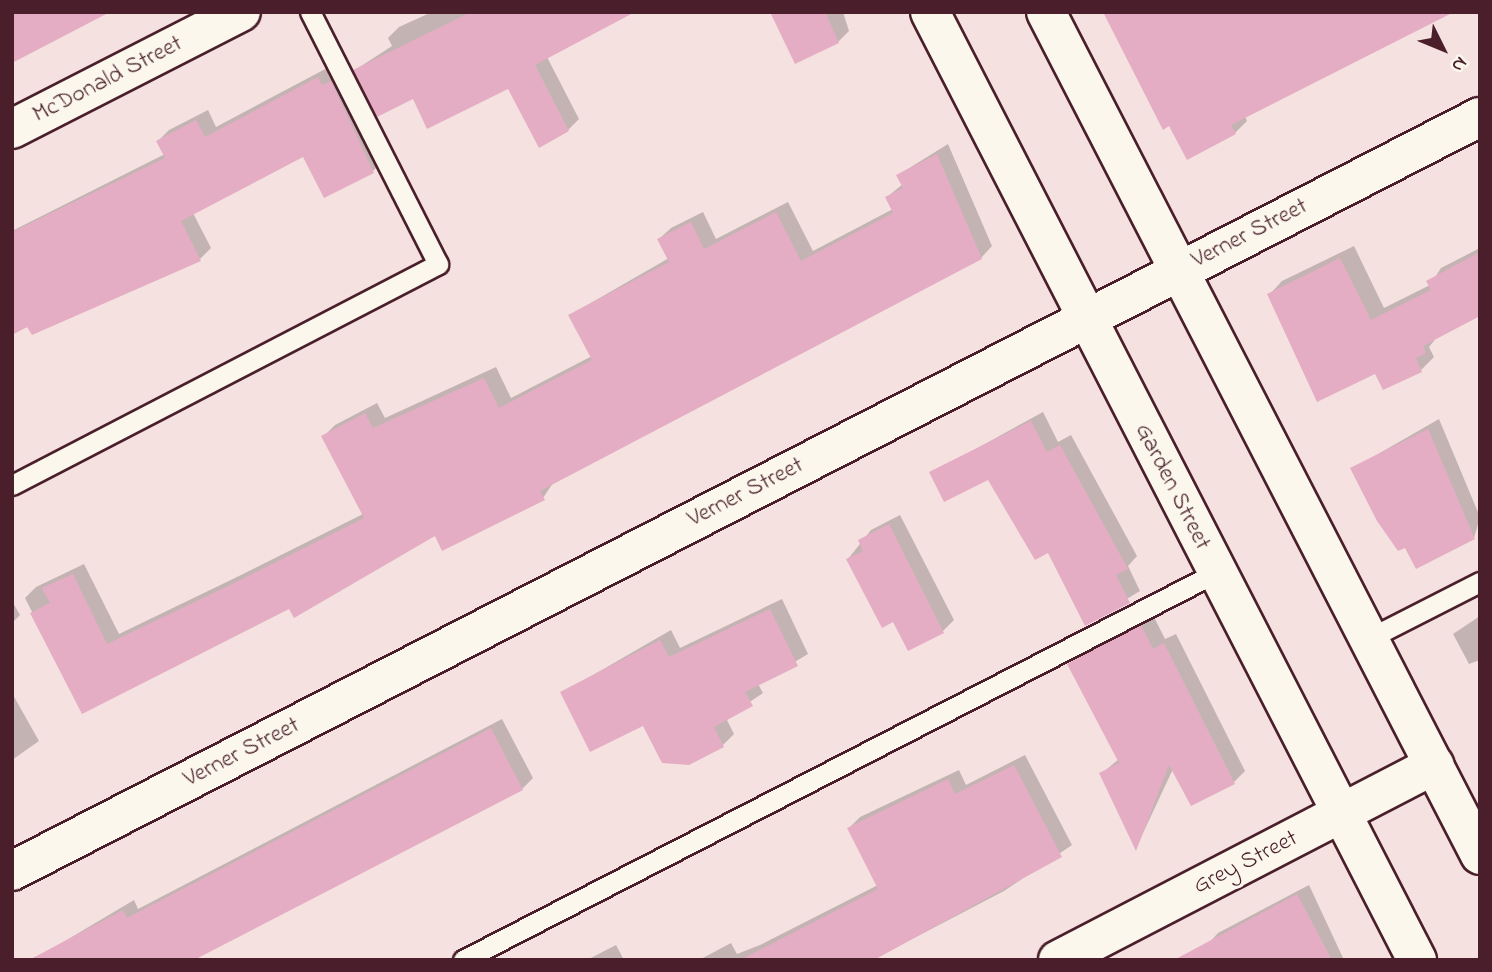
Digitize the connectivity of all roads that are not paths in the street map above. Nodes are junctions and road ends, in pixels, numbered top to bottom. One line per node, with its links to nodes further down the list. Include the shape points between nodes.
1 (310, 12): 9 (lane, via 438,264)
2 (930, 12): 8 (street, Garden Street)
3 (1046, 12): 7 (street)
4 (224, 16): 6 (street, McDonald Street)
5 (1480, 117): 7 (street, Verner Street)
6 (12, 130)
7 (1178, 271): 8 (street, Verner Street); 12 (street)
8 (1085, 318): 10 (street, Garden Street); 16 (street, Verner Street)
9 (12, 485)
10 (1217, 572): 14 (street, Garden Street); 17 (lane)
11 (1480, 582): 12 (lane)
12 (1366, 640): 13 (street)
13 (1434, 765): 14 (street, Grey Street); 15 (street)
14 (1341, 814): 18 (street, Grey Street); 19 (street, Garden Street)
15 (1480, 855)
16 (12, 871)
17 (463, 960)
18 (1058, 960)
19 (1417, 960)

